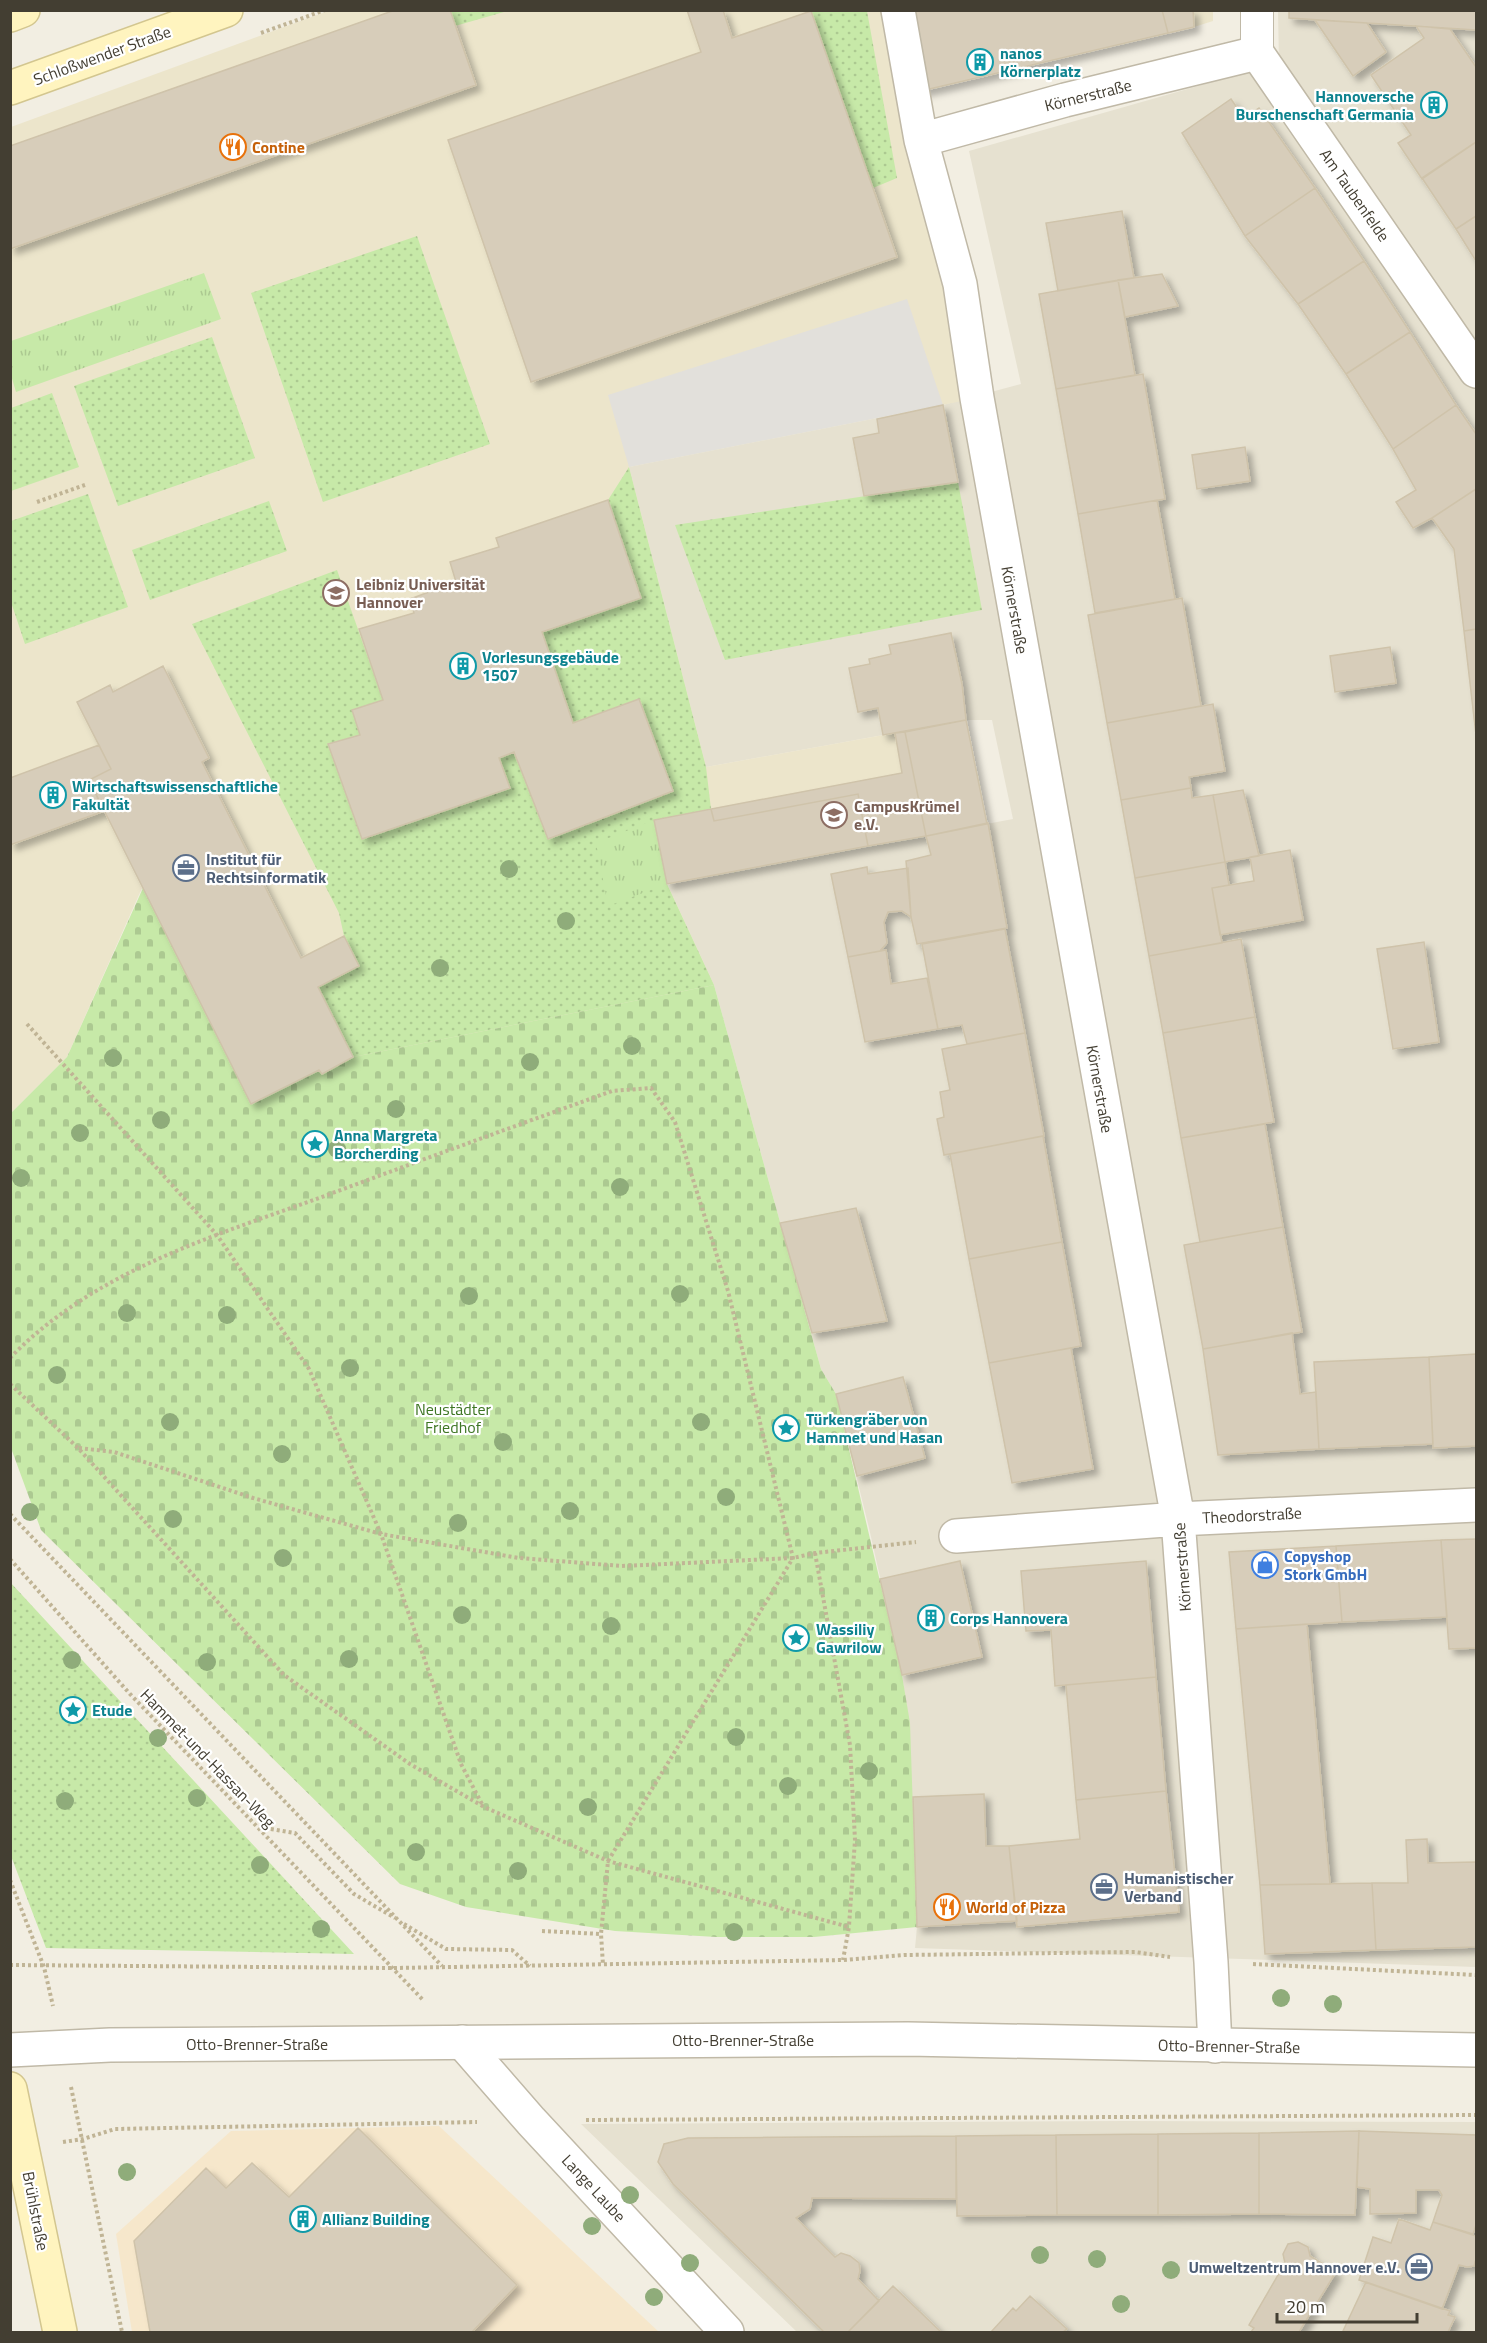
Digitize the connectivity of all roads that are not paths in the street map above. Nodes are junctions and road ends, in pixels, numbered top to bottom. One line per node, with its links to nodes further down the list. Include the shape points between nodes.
1 (23, 10): 5 (main road)
2 (226, 10): 7 (main road, Schloßwender Straße)
3 (898, 10): 8 (street, Körnerstraße)
4 (1257, 10): 6 (street)
5 (10, 15)
6 (1257, 53): 8 (street, Körnerstraße); 9 (street, Am Taubenfelde)
7 (10, 88)
8 (921, 140): 11 (street, Körnerstraße, via 960,284 981,421)
9 (1476, 372)
10 (1476, 1505): 11 (street, Theodorstraße)
11 (1178, 1519): 12 (street, Theodorstraße); 14 (street, Körnerstraße)
12 (956, 1536)
13 (462, 2042): 14 (street, Otto-Brenner-Straße, via 908,2039); 15 (street, Otto-Brenner-Straße, via 61,2046); 19 (street, Lange Laube)
14 (1215, 2046): 16 (street, Otto-Brenner-Straße)
15 (10, 2050)
16 (1476, 2050)
17 (10, 2089): 18 (main road, Brühlstraße)
18 (60, 2332)
19 (727, 2332)

